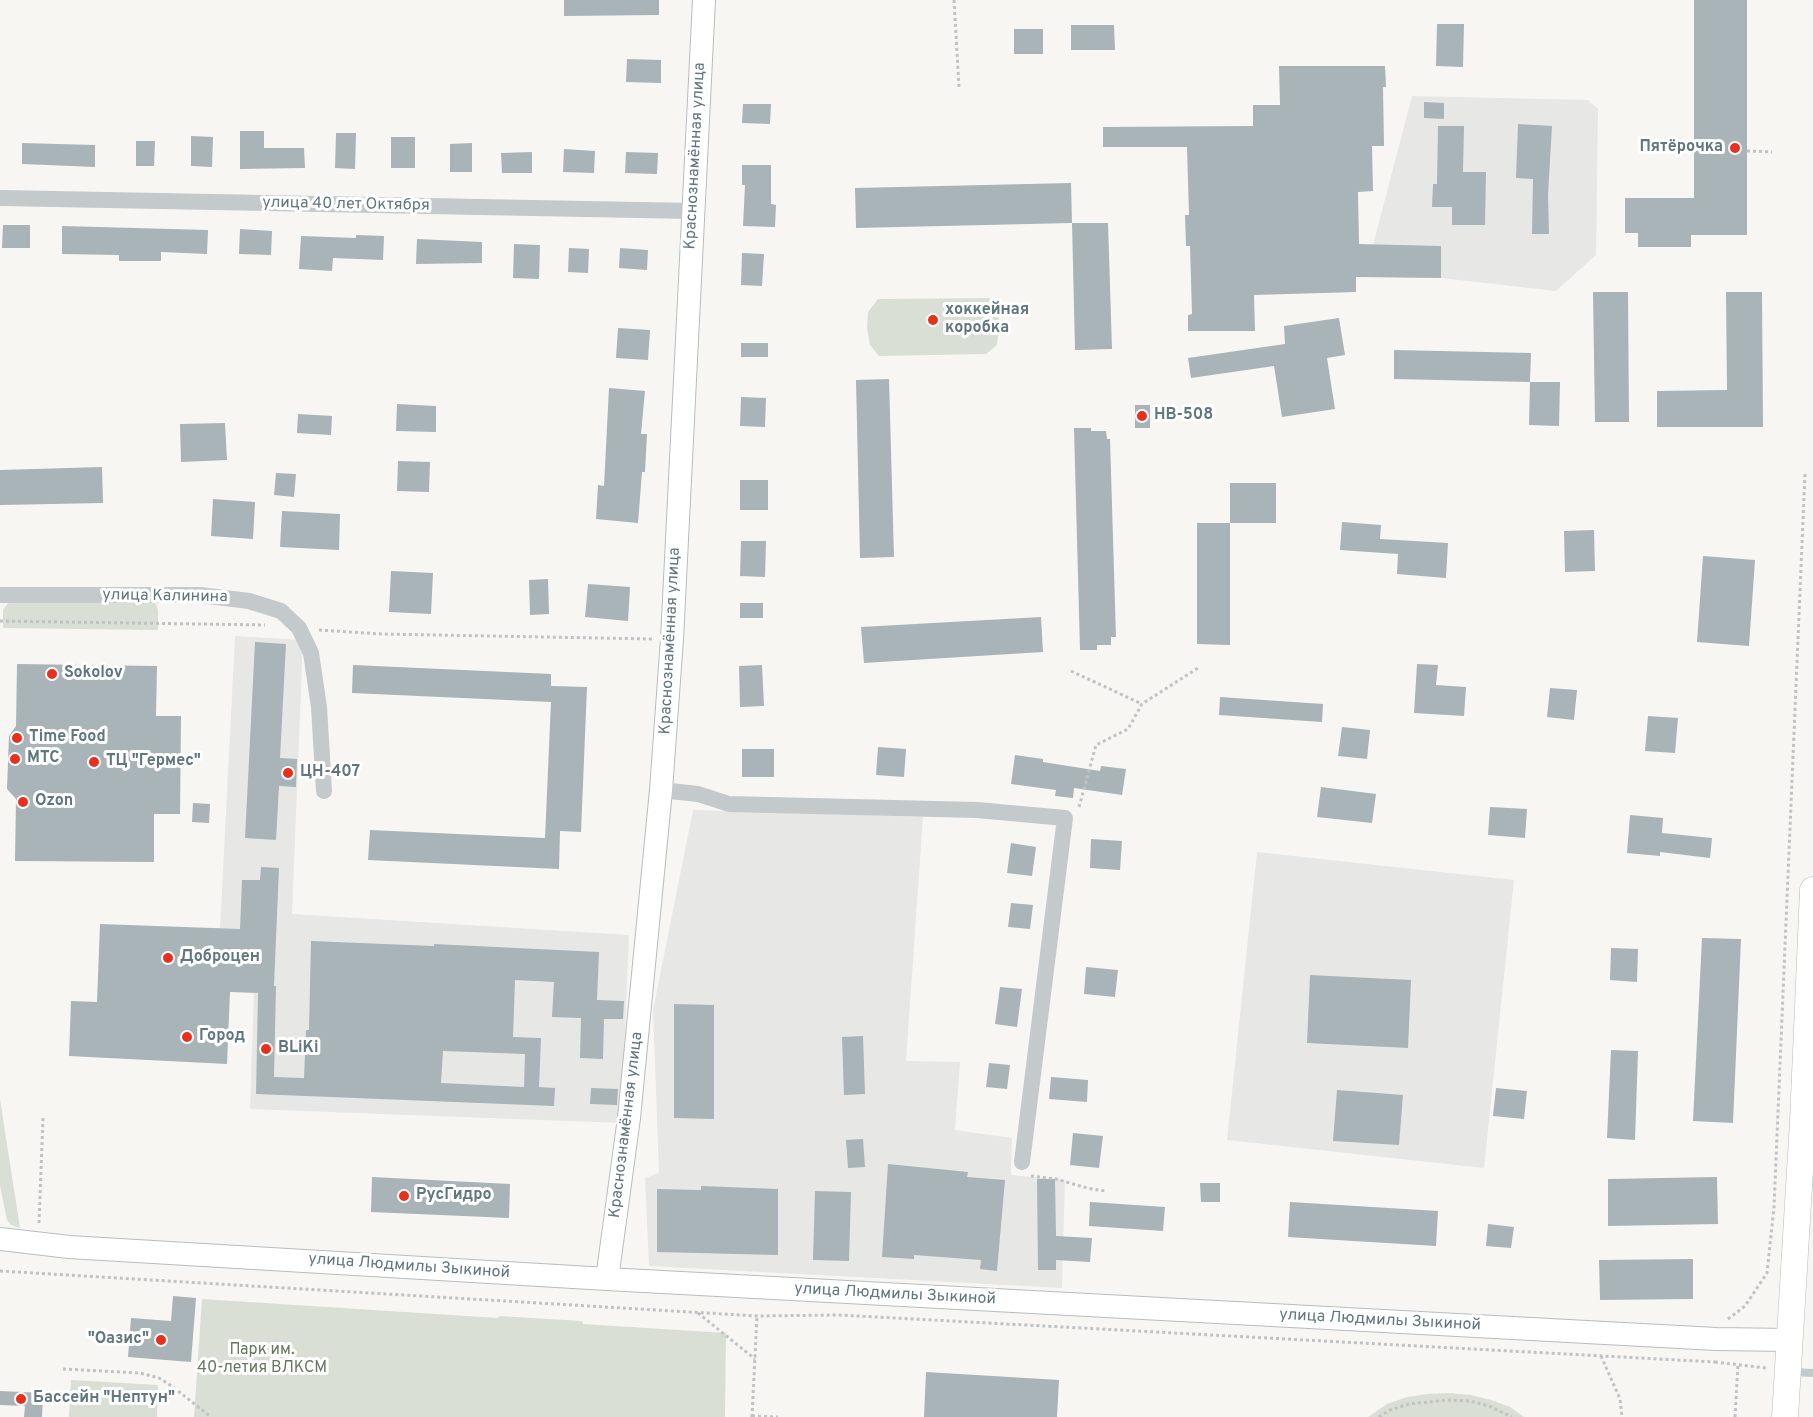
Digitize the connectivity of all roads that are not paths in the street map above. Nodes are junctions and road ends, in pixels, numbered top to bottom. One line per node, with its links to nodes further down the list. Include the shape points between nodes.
1 (704, 0): 3 (street, Краснознамённая улица)
2 (0, 198): 3 (street, улица 40 лет Октября)
3 (693, 211): 5 (street, Краснознамённая улица)
4 (0, 595): 6 (street, улица Калинина, via 200,595 226,597 281,611 306,639 314,669)
5 (661, 790): 9 (street, via 698,794 729,804 977,810 1065,818); 12 (street, Краснознамённая улица, via 629,1118)
6 (324, 791)
7 (1813, 890): 8 (main road)
8 (1808, 1121): 10 (main road)
9 (1022, 1162)
10 (1805, 1232): 13 (main road)
11 (0, 1239): 12 (street, улица Людмилы Зыкиной)
12 (607, 1279): 13 (street, улица Людмилы Зыкиной)
13 (1790, 1340): 14 (main road)
14 (1801, 1372): 15 (main road)
15 (1785, 1417)

